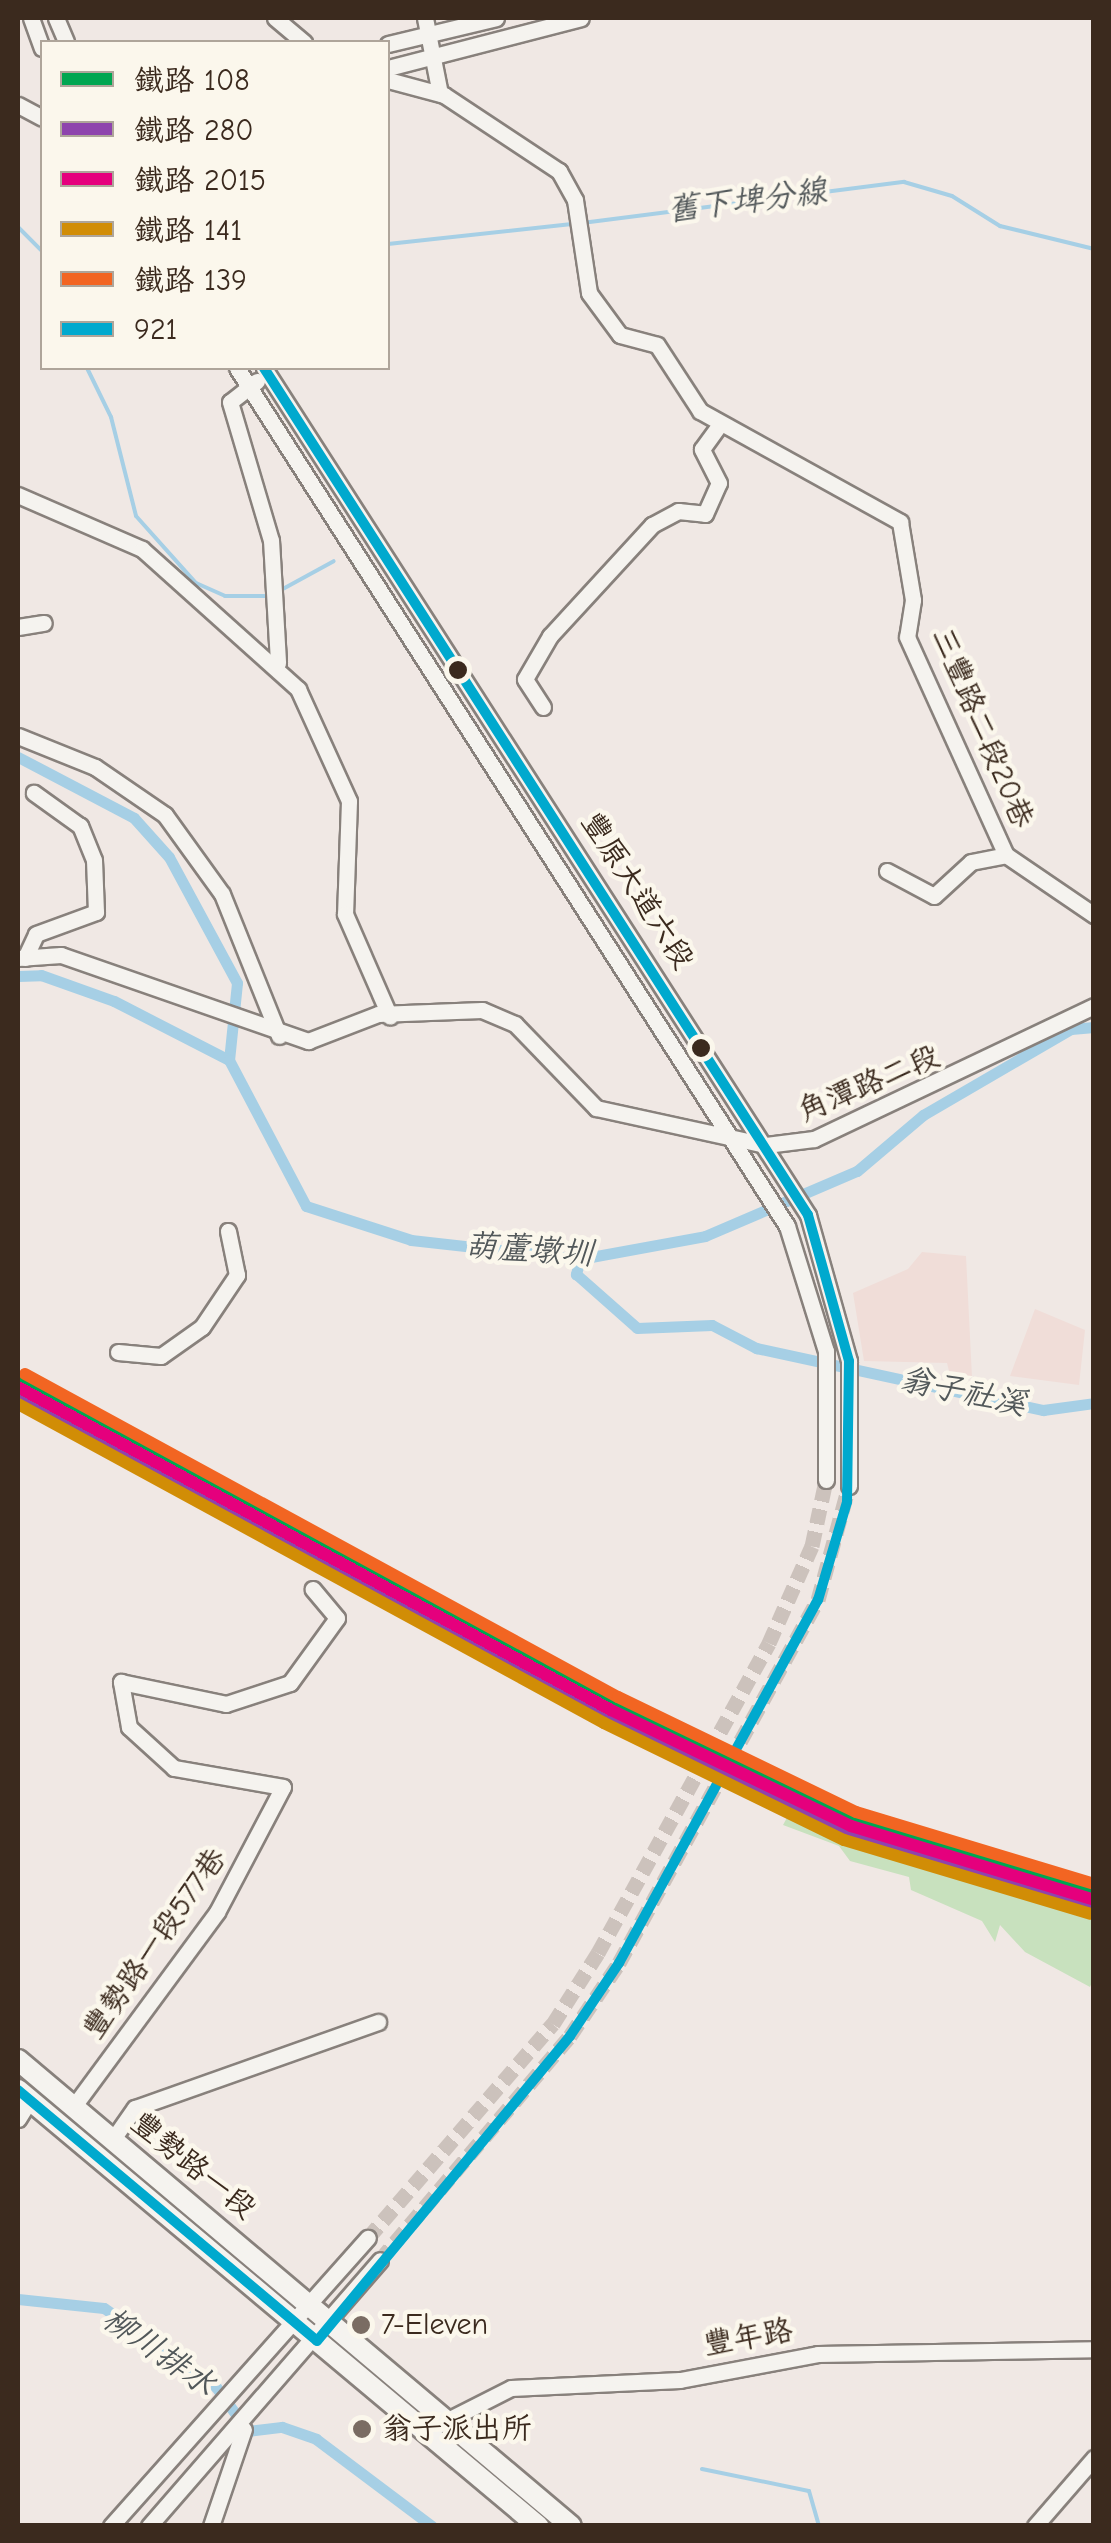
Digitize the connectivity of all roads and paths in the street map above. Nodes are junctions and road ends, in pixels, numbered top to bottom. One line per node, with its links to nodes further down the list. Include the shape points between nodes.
1 (31, 18): 8 (street)
2 (275, 18): 7 (street)
3 (425, 18): 6 (street)
4 (496, 18): 6 (street)
5 (582, 18): 10 (street)
6 (432, 34): 9 (street); 10 (street)
7 (302, 40)
8 (40, 43)
9 (390, 44)
10 (437, 55): 11 (street); 13 (street)
11 (390, 67)
12 (390, 81): 13 (street, 三豐路二段20巷)
13 (440, 94): 19 (street, 三豐路二段20巷, via 560,171 597,305 620,334 657,345 690,403)
14 (18, 105): 15 (street)
15 (40, 117)
16 (238, 370): 18 (street, 豐原大道六段)
17 (266, 371): 18 (street); 36 (street, 豐原大道六段)
18 (249, 386): 24 (street, via 230,402 272,540); 35 (street, 豐原大道六段)
19 (720, 424): 25 (street, via 702,449 718,483 705,514 678,511 652,526 550,636 525,679); 28 (street, 三豐路二段20巷, via 900,522 912,600 906,636)
20 (18, 495): 21 (street)
21 (25, 507): 24 (street, via 142,549 224,630)
22 (44, 623): 23 (street)
23 (18, 628)
24 (278, 663): 33 (street, via 350,801 345,914)
25 (543, 707)
26 (18, 736): 34 (street, via 95,767 165,815 222,894)
27 (34, 794): 31 (street, via 80,826 96,912 36,934)
28 (1006, 855): 29 (street, via 971,862 934,896); 30 (street, 三豐路二段20巷)
29 (887, 871)
30 (1094, 915)
31 (21, 958): 34 (street, via 61,955)
32 (1094, 1006): 36 (street, 角潭路二段, via 814,1139)
33 (390, 1017): 34 (street, 角潭路二段, via 308,1042); 35 (street, 角潭路二段, via 493,1013 596,1108)
34 (275, 1035)
35 (732, 1135): 36 (street, 角潭路二段); 39 (street, 豐原大道六段, via 786,1226 826,1352)
36 (766, 1145): 40 (street, 豐原大道六段, via 807,1213 849,1361)
37 (228, 1231): 38 (street, via 237,1275 202,1327 160,1356)
38 (118, 1352)
39 (826, 1480)
40 (849, 1486)
41 (313, 1589): 45 (street, 豐勢路一段577巷, via 337,1618 290,1683 226,1704 121,1682 129,1727 174,1768 282,1787 217,1912)
42 (378, 2022): 47 (street, via 135,2108)
43 (18, 2060): 45 (main road, 豐勢路一段)
44 (24, 2095): 46 (street); 52 (main road, 豐勢路一段)
45 (74, 2106): 47 (main road, 豐勢路一段)
46 (18, 2119)
47 (113, 2139): 50 (main road, 豐勢路一段)
48 (368, 2238): 50 (street)
49 (380, 2260): 51 (street)
50 (312, 2302): 51 (main road, 豐勢路一段); 52 (street)
51 (332, 2318): 53 (street); 56 (main road, 豐勢路一段)
52 (298, 2322): 53 (main road, 豐勢路一段); 59 (street)
53 (316, 2341): 55 (street); 57 (main road, 豐勢路一段)
54 (1094, 2349): 56 (street, 豐年路, via 818,2354 680,2380 511,2388 474,2399)
55 (247, 2421): 61 (street); 62 (street)
56 (447, 2421): 57 (street, 豐年路); 64 (main road, 豐勢路一段)
57 (425, 2430): 63 (main road, 豐勢路一段)
58 (1094, 2458): 65 (street)
59 (132, 2506): 60 (street); 61 (street)
60 (111, 2526)
61 (146, 2526)
62 (212, 2526)
63 (538, 2526)
64 (571, 2526)
65 (1035, 2526)

